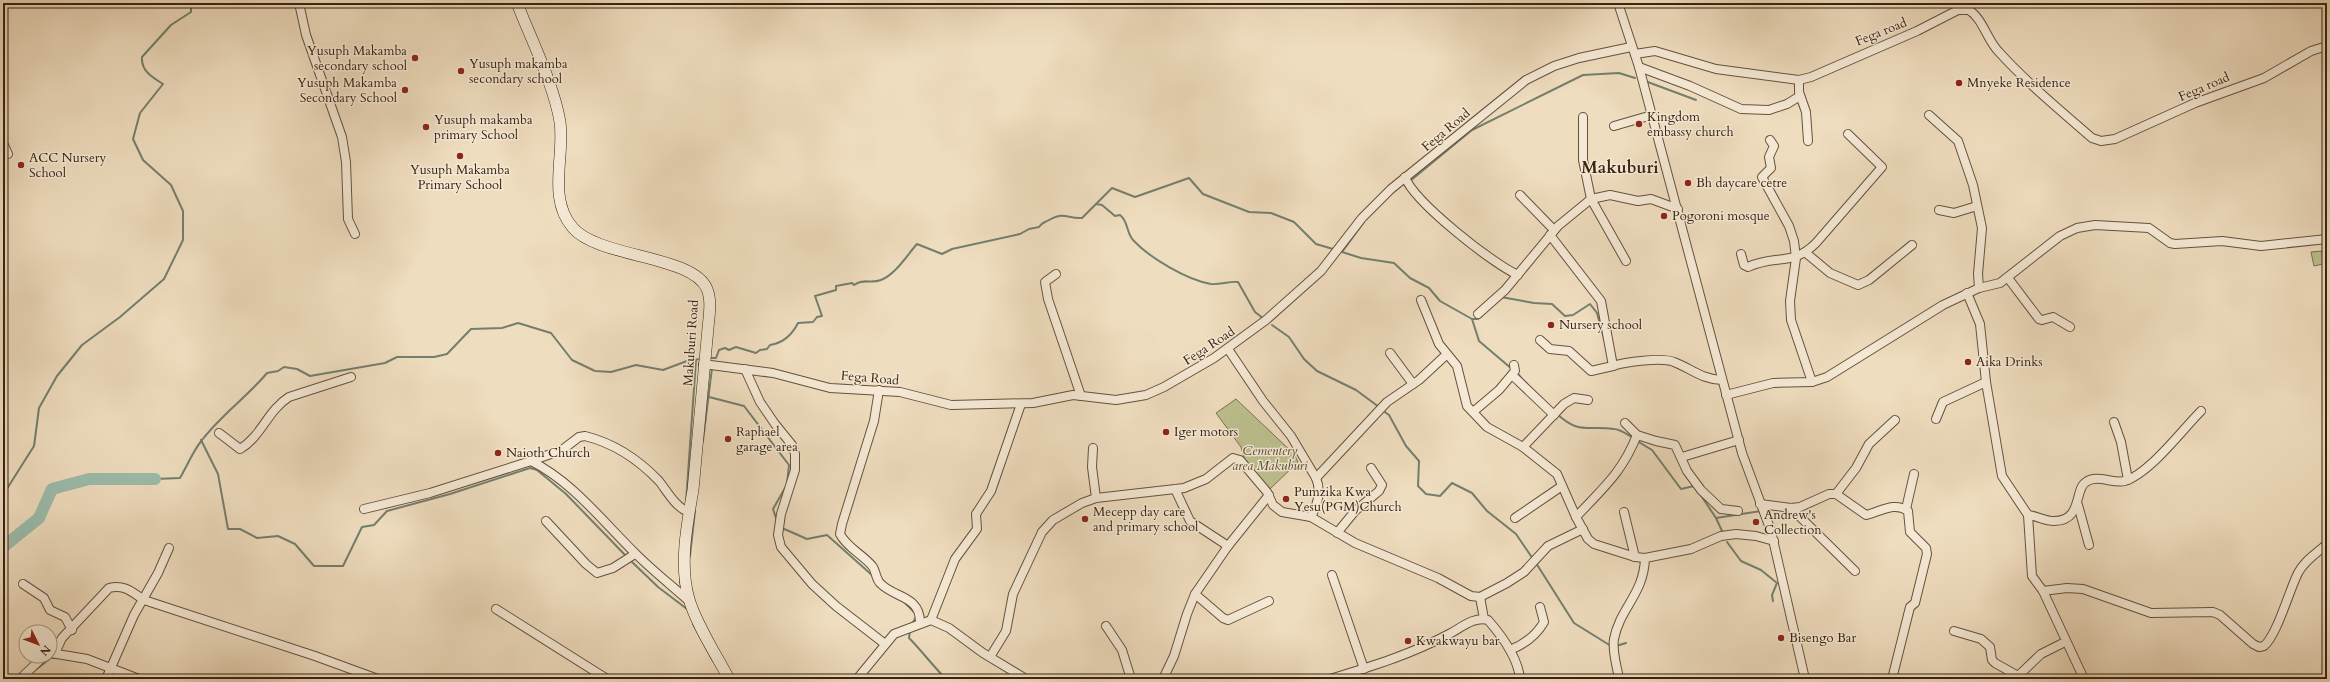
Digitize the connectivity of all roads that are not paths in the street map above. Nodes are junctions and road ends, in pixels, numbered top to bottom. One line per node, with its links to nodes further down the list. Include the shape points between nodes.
1 (299, 3): 25 (street, via 306,35 342,138 346,162 348,219)
2 (517, 3): 44 (street, Makuburi Road, via 560,122 559,199 565,218 582,236 637,256 672,265 689,272 705,284 710,301)
3 (1618, 3): 5 (street)
4 (2327, 46): 7 (street, Fega road, via 2311,51 2264,78 2195,103 2108,141 2092,138 2012,66 1993,46 1977,17 1969,10 1958,10 1894,41)
5 (1633, 51): 6 (street); 7 (street, Fega road, via 1655,51 1716,69); 18 (street, Fega Road, via 1579,58 1554,66 1526,80)
6 (1639, 67): 8 (street, via 1741,109 1769,110); 9 (street)
7 (1799, 80): 8 (street)
8 (1800, 96): 15 (street, via 1806,112)
9 (1652, 115): 12 (street); 22 (street)
10 (1929, 115): 21 (street, via 1952,135 1961,148)
11 (1583, 117): 20 (street, via 1583,160)
12 (1614, 126)
13 (1848, 134): 28 (street, via 1882,167)
14 (1770, 140): 30 (street, via 1774,146 1769,157 1771,168 1762,177 1789,226)
15 (1808, 141)
16 (3, 143): 17 (street)
17 (8, 154)
18 (1405, 177): 33 (street, via 1412,190 1430,210 1498,264); 41 (street, Fega Road, via 1362,218 1312,280)
19 (1520, 195): 24 (street)
20 (1591, 198): 22 (street, via 1610,195 1638,201 1651,199); 24 (street); 31 (street)
21 (1977, 206): 23 (street, via 1954,213); 35 (street, via 1982,228)
22 (1678, 209): 50 (street)
23 (1939, 210)
24 (1552, 233): 33 (street); 46 (street, via 1601,301)
25 (355, 234)
26 (2327, 238): 34 (street, via 2261,246 2222,241 2175,244 2149,228 2095,225 2077,228 2060,236)
27 (1912, 245): 28 (street, via 1869,280 1858,285 1830,273)
28 (1806, 253): 30 (street)
29 (1741, 254): 30 (street, via 1745,267 1768,260)
30 (1796, 258): 51 (street, via 1790,301 1791,320)
31 (1626, 261)
32 (1056, 274): 56 (street, via 1045,282 1048,298)
33 (1518, 275): 38 (street, via 1501,295)
34 (2008, 278): 35 (street, via 1994,285); 39 (street, via 2039,319 2053,317)
35 (1979, 288): 36 (street)
36 (1966, 293): 51 (street, via 1827,377); 52 (street, via 1980,324)
37 (1421, 300): 43 (street, via 1436,338)
38 (1478, 314)
39 (2070, 327)
40 (1540, 340): 46 (street, via 1550,349 1569,351 1591,370)
41 (1228, 349): 56 (street, Fega Road, via 1181,378 1146,395 1116,400); 75 (street, via 1262,401 1291,436)
42 (1390, 353): 53 (street)
43 (1446, 355): 53 (street); 60 (street, via 1457,366 1467,406)
44 (704, 364): 47 (street, Fega Road); 88 (street, Makuburi Road)
45 (1514, 365): 48 (street, via 1515,371)
46 (1613, 366): 50 (street, via 1621,363 1670,361 1704,378)
47 (745, 369): 54 (street, Fega Road, via 773,373 830,388); 124 (street, via 760,402 792,445 795,454 795,470 781,514 780,543 812,584)
48 (1512, 375): 60 (street); 61 (street)
49 (351, 377): 66 (street, via 289,397 269,414 256,435 240,449)
50 (1722, 380): 55 (street)
51 (1812, 382): 55 (street, via 1773,383)
52 (1986, 382): 62 (street, via 1943,402); 90 (street, via 2002,476)
53 (1413, 384): 75 (street, via 1387,402)
54 (879, 390): 58 (street, Fega Road, via 900,392 951,405); 118 (street, via 874,421 840,534 873,567 880,583 901,594 914,606 920,614)
55 (1726, 395): 68 (street)
56 (1081, 396): 58 (street, Fega Road)
57 (1588, 400): 61 (street, via 1574,398)
58 (1020, 404): 117 (street, via 991,491 976,514 976,529 955,559)
59 (2201, 411): 76 (street, via 2152,464)
60 (1473, 412): 69 (street, via 1498,435)
61 (1554, 415): 69 (street)
62 (1936, 419)
63 (1895, 420): 80 (street, via 1870,444)
64 (2114, 422): 76 (street, via 2121,442)
65 (1625, 423): 67 (street)
66 (219, 433)
67 (1637, 435): 71 (street, via 1656,442 1671,443 1678,447); 92 (street, via 1621,468)
68 (1739, 440): 71 (street); 82 (street)
69 (1523, 447): 77 (street, via 1557,474)
70 (1093, 448): 81 (street, via 1092,467)
71 (1682, 457): 87 (street, via 1687,471 1701,490 1722,509)
72 (531, 461): 85 (street, via 430,493); 88 (street, via 562,450 582,436 587,436 622,451 658,480 680,508); 102 (street, via 547,470 602,518)
73 (1371, 468): 96 (street, via 1382,485 1379,491 1355,511)
74 (1914, 474): 86 (street)
75 (1316, 478): 91 (street, via 1318,499)
76 (2128, 480): 83 (street, via 2090,480 2082,486)
77 (1562, 486): 92 (street); 93 (street)
78 (1176, 489): 79 (street, via 1206,479 1236,458); 81 (street); 100 (street, via 1190,521)
79 (1269, 494): 91 (street, via 1273,505 1282,512); 100 (street)
80 (1836, 494): 84 (street, via 1829,494 1800,507); 86 (street, via 1866,515 1885,507)
81 (1096, 498): 127 (street, via 1053,520 1042,532 1013,594 1006,631)
82 (1760, 504): 84 (street); 97 (street)
83 (2078, 505): 90 (street, via 2068,516 2058,521); 99 (street)
84 (1791, 508): 105 (street)
85 (364, 509)
86 (1906, 509): 147 (street, via 1910,519 1910,532 1926,548 1927,554 1915,603 1910,607)
87 (1738, 511)
88 (689, 512): 112 (street, Makuburi Road, via 685,583)
89 (1624, 512): 103 (street)
90 (2028, 515): 108 (street, via 2032,576)
91 (1311, 517): 96 (street)
92 (1576, 517): 95 (street)
93 (1515, 518)
94 (546, 521): 102 (street, via 597,573 613,568)
95 (1583, 529): 103 (street, via 1594,544); 110 (street, via 1548,546 1524,572)
96 (1337, 533): 110 (street, via 1438,578 1462,593)
97 (1774, 541): 104 (street, via 1764,537 1736,534 1721,536 1691,549); 146 (street)
98 (2327, 544): 108 (street, via 2301,568 2272,637 2264,646 2259,647 2213,612 2151,613 2083,589)
99 (2089, 545)
100 (1228, 546): 109 (street)
101 (169, 548): 111 (street)
102 (635, 554): 112 (street)
103 (1635, 557): 104 (street)
104 (1645, 558): 145 (street, via 1639,590 1620,622 1614,640)
105 (1855, 571)
106 (1332, 575): 130 (street)
107 (23, 584): 120 (street, via 44,598 50,610 65,617)
108 (2043, 591): 122 (street)
109 (1195, 594): 113 (street, via 1222,618 1228,620); 140 (street, via 1174,656)
110 (1480, 597): 116 (street)
111 (144, 600): 120 (street, via 125,587 109,588); 129 (street, via 134,614); 134 (street)
112 (689, 601): 136 (street, Makuburi Road)
113 (1270, 601)
114 (1540, 607): 125 (street, via 1544,622 1539,630 1526,642)
115 (496, 609): 135 (street)
116 (1484, 619): 125 (street, via 1496,629); 130 (street, via 1468,623 1421,649)
117 (931, 620): 118 (street); 127 (street, via 950,628)
118 (920, 622): 124 (street, via 900,631)
119 (1106, 626): 139 (street, via 1124,655)
120 (72, 630): 123 (street)
121 (1954, 631): 122 (street, via 1982,639 1990,647 1992,660 2018,676 2041,654)
122 (2065, 642): 148 (street)
123 (58, 644)
124 (885, 644): 137 (street)
125 (1510, 650): 144 (street)
126 (58, 654): 129 (street, via 87,659)
127 (990, 657): 138 (street)
128 (36, 664): 131 (street)
129 (111, 669): 132 (street); 133 (street)
130 (1364, 669): 143 (street)
131 (20, 679)
132 (106, 679)
133 (139, 679)
134 (378, 679)
135 (607, 679)
136 (729, 679)
137 (857, 679)
138 (1026, 679)
139 (1131, 679)
140 (1163, 679)
141 (1276, 679): 142 (street)
142 (1294, 679)
143 (1330, 679)
144 (1520, 679)
145 (1619, 679)
146 (1805, 679)
147 (1892, 679)
148 (2084, 679)

